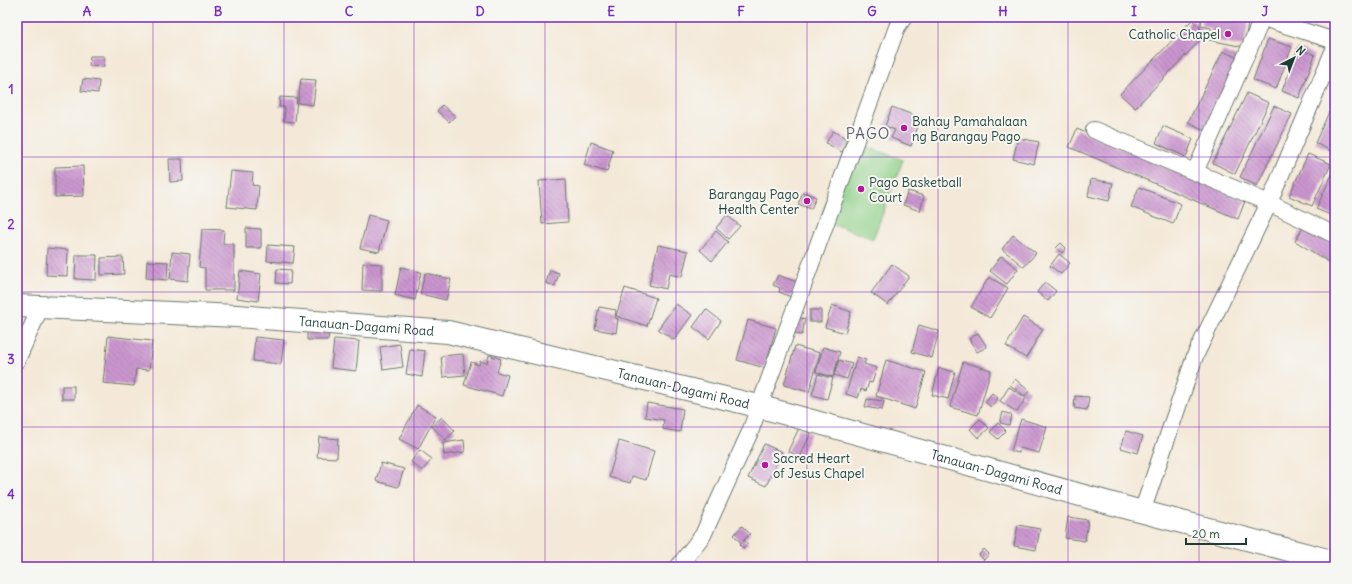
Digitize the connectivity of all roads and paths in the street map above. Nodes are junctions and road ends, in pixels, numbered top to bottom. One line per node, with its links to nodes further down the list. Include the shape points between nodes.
1 (904, 17): 12 (street, via 897,27)
2 (1263, 18): 3 (street); 6 (street)
3 (1335, 41)
4 (1335, 48): 7 (street)
5 (1094, 130): 6 (street)
6 (1194, 172): 7 (street)
7 (1269, 203): 8 (street); 13 (street, via 1195,356)
8 (1335, 235)
9 (17, 306): 10 (main road, Tanauan-Dagami Road)
10 (41, 306): 11 (street); 12 (main road, Tanauan-Dagami Road, via 237,316 448,332)
11 (17, 360)
12 (758, 406): 13 (main road, Tanauan-Dagami Road); 15 (street, via 750,432 703,535)
13 (1142, 512): 14 (main road, Tanauan-Dagami Road)
14 (1335, 562)
15 (678, 567)

